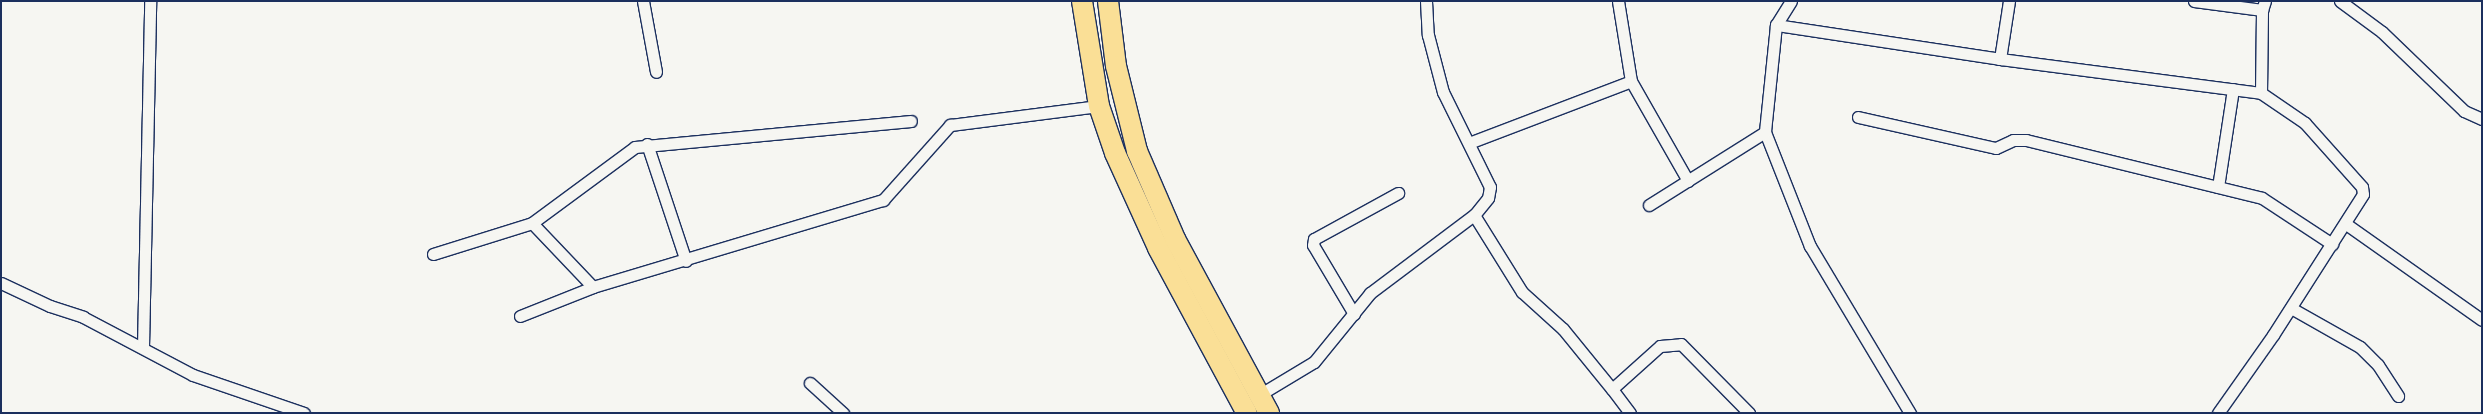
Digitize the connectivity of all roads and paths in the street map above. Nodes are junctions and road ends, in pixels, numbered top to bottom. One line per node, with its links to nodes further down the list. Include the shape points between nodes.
1 (150, 1): 43 (street)
2 (643, 1): 14 (street)
3 (1082, 1): 18 (highway)
4 (1108, 1): 32 (highway, via 1125,111 1137,151)
5 (1426, 1): 23 (street, via 1428,35 1443,92)
6 (1618, 1): 15 (street)
7 (1790, 1): 12 (street)
8 (2009, 1): 13 (street)
9 (2194, 1): 11 (street)
10 (2340, 1): 20 (street, via 2382,32 2464,111)
11 (2264, 6): 17 (street)
12 (1776, 25): 13 (street); 22 (street)
13 (2000, 59): 16 (street)
14 (656, 72)
15 (1631, 82): 23 (street); 25 (street)
16 (2233, 89): 17 (street); 26 (street)
17 (2261, 93): 31 (street, via 2305,123 2362,187 2363,194)
18 (1100, 106): 34 (highway, via 1115,153); 36 (street, via 950,124 883,200)
19 (1858, 117): 26 (street, via 1996,148 2013,140 2026,140)
20 (2482, 119)
21 (911, 121): 24 (street)
22 (1765, 132): 25 (street); 54 (street, via 1810,246)
23 (1469, 143): 29 (street, via 1490,187 1488,198)
24 (647, 144): 30 (street, via 626,152); 36 (street)
25 (1688, 181): 28 (street)
26 (2218, 187): 33 (street, via 2262,198)
27 (1398, 193): 40 (street, via 1314,239 1313,245)
28 (1649, 205)
29 (1474, 215): 40 (street, via 1393,274); 45 (street, via 1522,292 1563,330)
30 (532, 223): 35 (street); 38 (street)
31 (2346, 224): 33 (street); 42 (street)
32 (1176, 238): 34 (street); 46 (highway)
33 (2332, 244): 39 (street)
34 (1158, 248): 50 (highway)
35 (433, 254)
36 (686, 261): 38 (street)
37 (1, 283): 43 (street, via 50,306 84,317)
38 (593, 288): 41 (street)
39 (2291, 308): 47 (street, via 2360,347 2378,365); 55 (street)
40 (1354, 314): 46 (street, via 1314,362)
41 (520, 316)
42 (2482, 320)
43 (142, 346): 48 (street, via 193,375)
44 (810, 383): 49 (street)
45 (1612, 389): 52 (street); 53 (street, via 1660,346 1681,344)
46 (1259, 394): 51 (highway)
47 (2398, 396)
48 (304, 413)
49 (843, 413)
50 (1247, 413)
51 (1269, 413)
52 (1630, 413)
53 (1749, 413)
54 (1910, 413)
55 (2218, 413)

